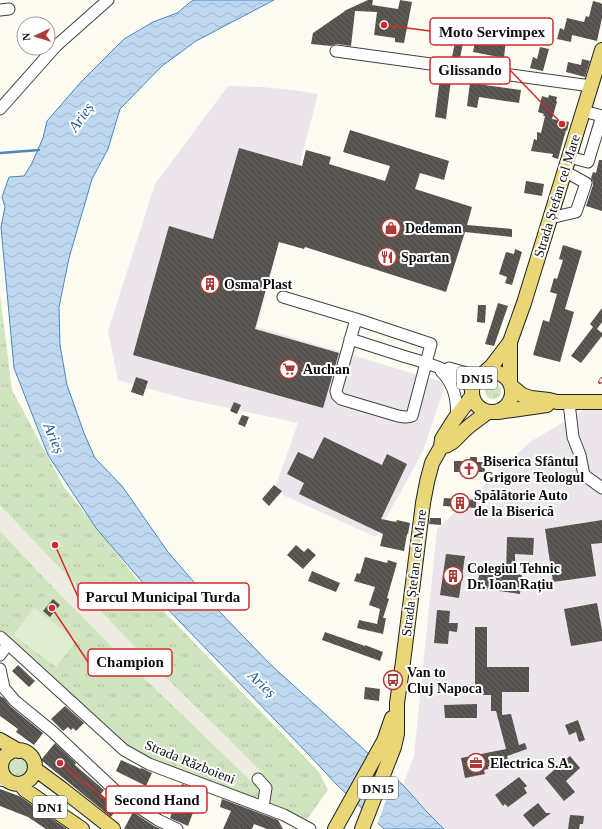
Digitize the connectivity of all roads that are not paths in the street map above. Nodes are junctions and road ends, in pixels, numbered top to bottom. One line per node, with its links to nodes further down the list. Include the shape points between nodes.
1 (108, 0): 6 (street, via 56,46)
2 (336, 50): 5 (street)
3 (602, 50): 4 (main road, Strada Ștefan cel Mare / DN15)
4 (600, 67): 5 (main road, Strada Ștefan cel Mare / DN15)
5 (591, 86): 7 (main road, Strada Ștefan cel Mare / DN15)
6 (0, 109)
7 (583, 111): 8 (street); 9 (main road, Strada Ștefan cel Mare / DN15)
8 (602, 116): 9 (street, via 588,162)
9 (569, 157): 10 (main road, Strada Ștefan cel Mare / DN15)
10 (564, 171): 11 (main road, Strada Ștefan cel Mare / DN15); 11 (street, via 586,182 576,212)
11 (550, 218): 15 (main road, Strada Ștefan cel Mare / DN15)
12 (284, 297): 13 (street)
13 (356, 319): 14 (street); 16 (street, via 431,344)
14 (350, 339): 16 (street); 16 (street, via 336,391 341,399 398,416 410,417)
15 (510, 342): 17 (main road, Strada Ștefan cel Mare / DN15); 18 (main road, Strada Ștefan cel Mare / DN15)
16 (431, 365): 17 (street, via 446,366 467,373); 19 (street, via 466,382); 23 (street, via 447,376 451,384 457,408)
17 (484, 373): 18 (main road, DN15, via 497,372); 19 (main road, Strada Ștefan cel Mare / DN15, via 473,384)
18 (511, 384): 21 (main road, via 522,395); 22 (main road, Strada Ștefan cel Mare / DN15, via 511,400 507,406)
19 (472, 392): 22 (main road, DN15, via 477,406); 23 (main road, Strada Ștefan cel Mare / DN15)
20 (602, 402): 21 (main road)
21 (563, 403): 22 (main road); 25 (street, via 584,475)
22 (491, 412): 24 (main road, Strada Ștefan cel Mare / DN15, via 466,428 455,441)
23 (456, 418): 24 (main road, Strada Ștefan cel Mare / DN15, via 442,439)
24 (441, 447): 30 (main road, Strada Ștefan cel Mare / DN15, via 432,463 423,503 403,662)
25 (602, 488)
26 (4, 640): 27 (street); 36 (street, Strada Războieni, via 124,750 149,764)
27 (0, 655)
28 (0, 669): 39 (street, via 4,688 15,701 53,732 120,796)
29 (0, 740): 31 (main road, DN1)
30 (389, 744): 41 (main road, Strada Ștefan cel Mare / DN15); 42 (main road, Strada Ștefan cel Mare / DN15)
31 (19, 751): 32 (main road, DN1, via 11,752); 33 (main road, DN1, via 29,755)
32 (1, 762): 35 (main road, DN1, via 3,774)
33 (35, 769): 35 (main road, DN1, via 27,782); 38 (main road, DN1)
34 (258, 779): 36 (street, via 266,788)
35 (10, 782): 37 (main road, DN1)
36 (263, 807): 40 (street, Strada Războieni)
37 (82, 829)
38 (113, 829)
39 (177, 829)
40 (310, 829)
41 (335, 829)
42 (362, 829)

